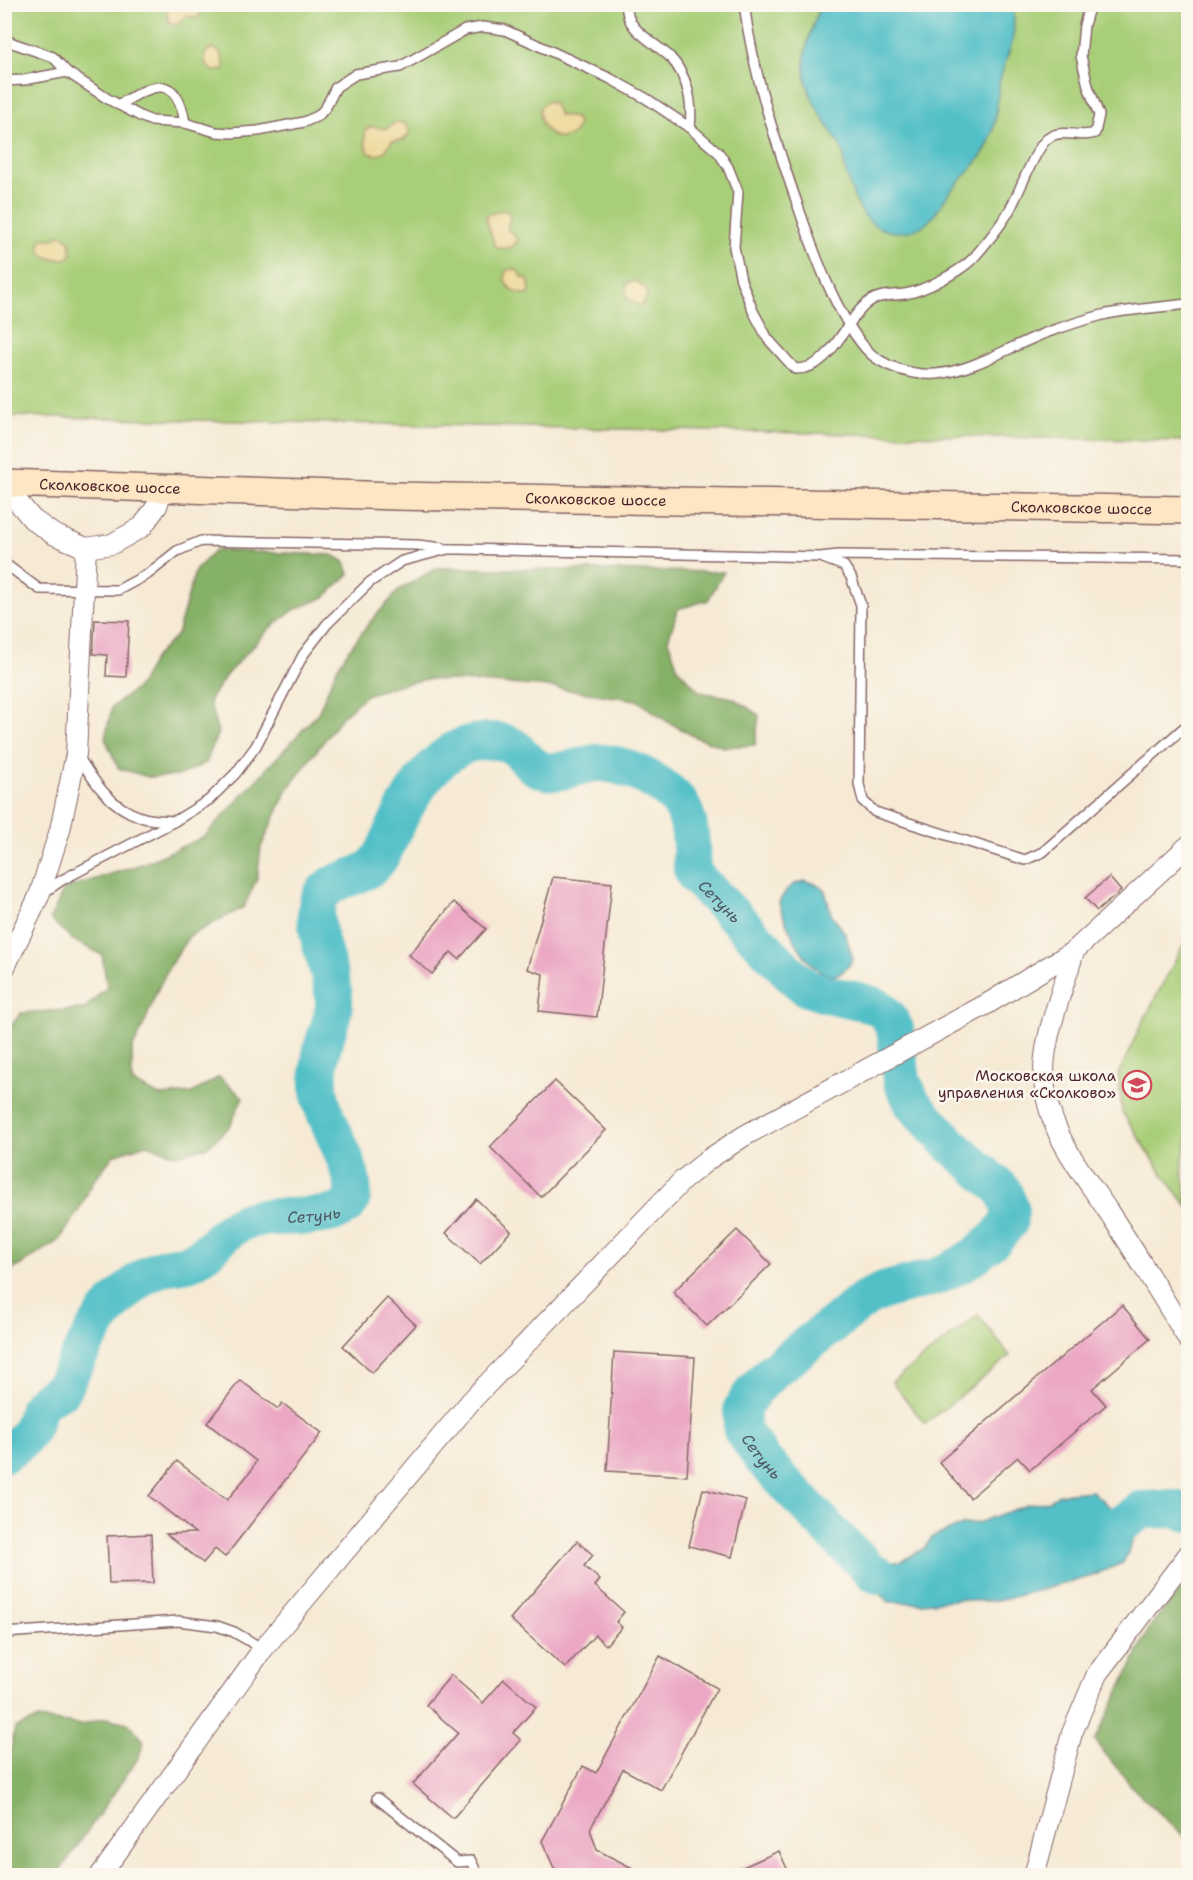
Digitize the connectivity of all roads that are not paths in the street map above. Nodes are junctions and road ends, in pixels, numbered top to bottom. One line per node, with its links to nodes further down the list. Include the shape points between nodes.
1 (627, 4): 9 (lane, via 633,28 670,57 681,71 692,111)
2 (744, 4): 11 (lane, via 774,136 816,260)
3 (1090, 4): 11 (lane, via 1081,56 1099,115 1095,133 1061,132 1039,147 1008,213 974,258 960,269 905,294 868,302)
4 (4, 40): 5 (lane, via 53,57)
5 (67, 72): 6 (lane); 7 (lane)
6 (4, 81)
7 (119, 105): 8 (lane, via 152,121); 8 (lane, via 148,89 167,87 181,105)
8 (184, 123): 9 (lane, via 231,133 304,122 318,116 345,80 357,74 400,67 465,30 483,27 505,30 609,78)
9 (690, 128): 11 (lane, via 719,153 738,192 736,261 753,311 768,339 795,369 805,369 832,349)
10 (1188, 304): 11 (lane, via 1107,314 1050,331 962,369 937,374 913,374 886,363 867,350)
11 (848, 324)
12 (4, 484): 13 (street, Сколковское шоссе); 15 (street, via 32,519 53,534)
13 (163, 487): 14 (street, Сколковское шоссе, via 407,496); 15 (street, via 157,506 142,527 112,544)
14 (1188, 510)
15 (86, 548): 20 (street)
16 (448, 549): 17 (lane); 20 (lane, via 201,541 177,551 148,574 118,590); 23 (lane, via 402,561 370,582 327,624 303,655 256,746 236,773 209,800)
17 (820, 557): 18 (lane); 21 (lane, via 844,566 861,605 859,784 863,801 875,812 1025,860 1042,852)
18 (1188, 559)
19 (4, 563): 20 (lane, via 39,589)
20 (85, 591): 22 (street)
21 (1188, 724)
22 (76, 754): 23 (lane, via 103,795 121,808 143,818); 25 (street, via 60,830)
23 (175, 821): 25 (lane)
24 (1188, 846): 26 (street)
25 (39, 896): 27 (street)
26 (1074, 951): 28 (street, via 1048,1042 1044,1072 1052,1119 1075,1164); 31 (street, via 987,1004 744,1136 683,1180 471,1401)
27 (4, 969)
28 (1188, 1339)
29 (1188, 1555): 35 (street, via 1097,1674 1072,1733)
30 (4, 1633): 31 (lane, via 178,1621 217,1626)
31 (263, 1649): 33 (street)
32 (377, 1798): 34 (lane, via 458,1862 471,1861)
33 (100, 1875)
34 (478, 1875)
35 (1034, 1875)

